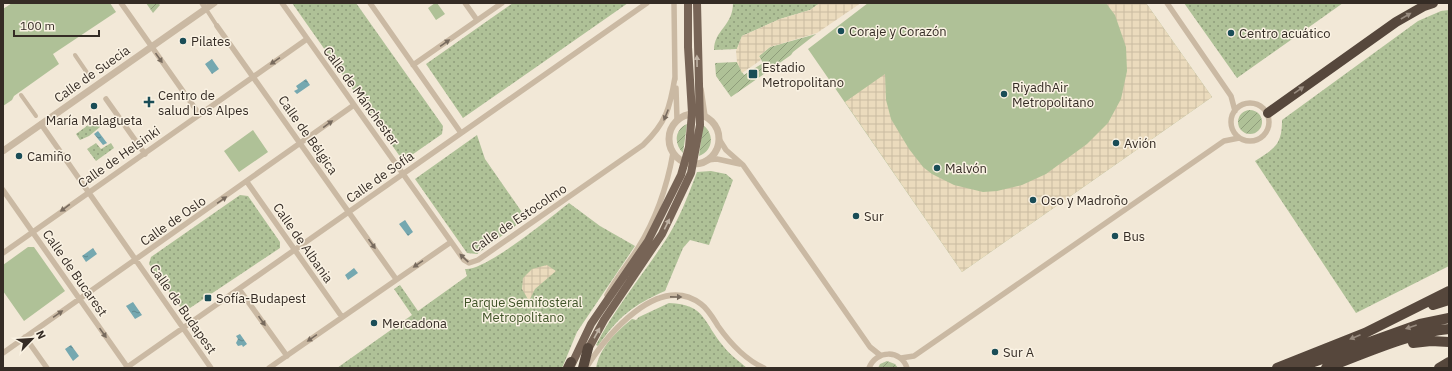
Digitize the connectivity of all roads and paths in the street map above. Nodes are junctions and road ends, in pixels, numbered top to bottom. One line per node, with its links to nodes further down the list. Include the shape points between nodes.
1 (121, 3): 17 (street)
2 (214, 3): 13 (street, Calle de Suecia)
3 (282, 3): 16 (street, Calle de Mánchester)
4 (370, 3): 19 (street)
5 (465, 3): 14 (street)
6 (502, 3): 14 (street)
7 (647, 3): 36 (street, Calle de Sofía)
8 (672, 3): 21 (street, Calle de Estocolmo)
9 (688, 3): 31 (main road, via 688,47)
10 (697, 3): 31 (main road, one-way to 10)
11 (1167, 3): 24 (street)
12 (1433, 3): 29 (highway, one-way to 12, via 1396,22)
13 (204, 6): 15 (street, Calle de Bélgica); 17 (street, Calle de Suecia)
14 (477, 20): 19 (street, one-way to 14)
15 (217, 26): 20 (street, Calle de Bélgica)
16 (307, 39): 20 (street, Calle de Helsinki, one-way to 20); 27 (street, Calle de Mánchester)
17 (151, 47): 30 (street, one-way to 30); 34 (street, Calle de Suecia)
18 (75, 55): 22 (street)
19 (413, 65): 36 (street)
20 (253, 76): 30 (street, Calle de Helsinki); 40 (street, Calle de Bélgica)
21 (675, 77): 33 (street, Calle de Estocolmo); 53 (street, Calle de Estocolmo, one-way to 53, via 671,101 661,126 643,145 478,260 469,263 464,260)
22 (90, 78)
23 (21, 95): 32 (street)
24 (1231, 96): 26 (street); 28 (street)
25 (106, 100): 43 (street)
26 (1244, 104): 28 (street); 29 (street, via 1249,102 1260,105)
27 (354, 105): 40 (street, Calle de Oslo, one-way to 27); 47 (street, Calle de Mánchester)
28 (1235, 111): 35 (street, via 1232,116)
29 (1268, 113): 37 (street, via 1269,126 1263,136 1252,141)
30 (199, 114): 43 (street, Calle de Helsinki)
31 (699, 114): 33 (street); 38 (street, via 715,124); 45 (main road, via 689,147)
32 (36, 116)
33 (677, 120): 42 (street, via 669,136)
34 (41, 124): 41 (street, Calle de Suecia); 50 (street, Calle de Budapest)
35 (1232, 129): 37 (street); 39 (street)
36 (461, 133): 47 (street, Calle de Sofía)
37 (1240, 138): 39 (street)
38 (719, 139): 44 (street, via 716,151); 46 (street, via 726,150)
39 (1224, 140): 75 (street)
40 (301, 143): 48 (street, Calle de Oslo); 51 (street, Calle de Bélgica)
41 (3, 151)
42 (673, 153): 45 (street); 63 (street, via 665,188 650,227 614,281)
43 (145, 154): 50 (street, Calle de Helsinki)
44 (707, 160): 45 (street); 46 (street, via 717,159)
45 (689, 163): 63 (main road, via 648,241); 71 (main road, one-way to 45, via 662,234 688,180)
46 (743, 165): 70 (street)
47 (404, 174): 51 (street, Calle de Sofía); 53 (street, Calle de Mánchester)
48 (246, 182): 54 (street, Calle de Albania); 56 (street, Calle de Oslo, one-way to 48)
49 (3, 190): 52 (street, Calle de Bucarest)
50 (88, 192): 52 (street, Calle de Helsinki, one-way to 52); 56 (street, Calle de Budapest)
51 (349, 212): 54 (street, Calle de Sofía); 57 (street, Calle de Bélgica, one-way to 57)
52 (32, 232): 55 (street, Calle de Helsinki); 60 (street, Calle de Bucarest)
53 (451, 242): 57 (street, Calle de Estocolmo, one-way to 57)
54 (295, 250): 58 (street, Calle de Sofía); 64 (street, Calle de Albania)
55 (3, 253)
56 (136, 260): 60 (street, Calle de Oslo); 66 (street, Calle de Budapest)
57 (396, 279): 64 (street, Calle de Estocolmo)
58 (239, 289): 66 (street, Calle de Sofía); 74 (street, one-way to 74)
59 (1449, 291): 62 (highway)
60 (80, 299): 68 (street, Calle de Oslo, one-way to 60); 81 (street, Calle de Bucarest, one-way to 81)
61 (1449, 300): 62 (highway)
62 (1415, 308): 89 (highway, one-way to 89, via 1354,338)
63 (600, 309): 79 (main road, via 583,337)
64 (342, 317): 74 (street, Calle de Estocolmo, one-way to 74)
65 (1449, 318): 90 (highway, one-way to 90, via 1420,324)
66 (183, 328): 81 (street, Calle de Sofía); 82 (street, Calle de Budapest)
67 (1449, 329): 91 (highway, via 1384,346)
68 (26, 337): 72 (street, Calle de Oslo); 80 (street)
69 (1445, 341): 91 (highway, via 1412,343)
70 (870, 347): 73 (street); 77 (street)
71 (588, 348): 79 (main road); 84 (highway)
72 (3, 353)
73 (880, 355): 76 (street, via 891,353); 77 (street)
74 (287, 356): 83 (street, Calle de Estocolmo)
75 (912, 357): 76 (street); 88 (street)
76 (901, 358): 88 (street)
77 (873, 361): 87 (street)
78 (1449, 362): 92 (highway)
79 (572, 367)
80 (47, 368)
81 (127, 368)
82 (211, 368)
83 (269, 368)
84 (583, 368)
85 (586, 368): 86 (street, one-way to 86, via 608,337 627,318 658,299 670,296 691,299 701,304 743,355)
86 (764, 368)
87 (870, 368)
88 (908, 368)
89 (1277, 368)
90 (1297, 368)
91 (1326, 368)
92 (1438, 368)

